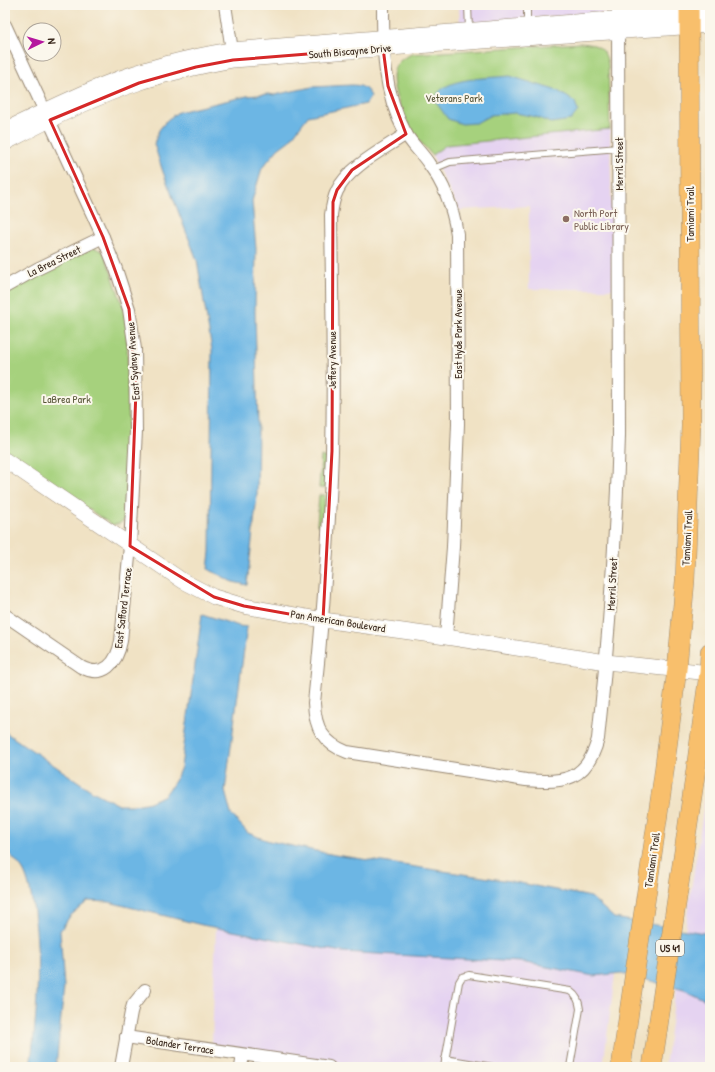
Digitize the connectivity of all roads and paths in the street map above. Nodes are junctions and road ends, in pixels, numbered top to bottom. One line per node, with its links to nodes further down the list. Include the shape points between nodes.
1 (226, 5): 13 (street)
2 (383, 5): 12 (street, East Hyde Park Avenue)
3 (468, 5): 11 (lane)
4 (527, 5): 9 (lane)
5 (710, 11): 6 (street, South Biscayne Drive)
6 (690, 15): 7 (street, South Biscayne Drive); 10 (street, South Biscayne Drive); 29 (main road, Tamiami Trail / US 41, via 691,426 685,581)
7 (618, 18): 9 (street, South Biscayne Drive); 12 (street, South Biscayne Drive); 18 (street, Merril Street)
8 (5, 25): 14 (street, East Sydney Avenue)
9 (528, 26): 11 (street, South Biscayne Drive)
10 (710, 26)
11 (469, 30): 12 (street, South Biscayne Drive)
12 (383, 43): 13 (street, South Biscayne Drive); 16 (street, East Hyde Park Avenue, via 388,86)
13 (232, 55): 14 (street, South Biscayne Drive, via 139,83)
14 (48, 115): 15 (street, South Biscayne Drive); 17 (street, South Biscayne Drive); 20 (street, East Sydney Avenue)
15 (5, 130)
16 (406, 134): 19 (street, East Hyde Park Avenue); 25 (street, Jeffery Avenue, via 352,170 340,184 333,202 332,451)
17 (5, 143)
18 (619, 148): 19 (lane, via 450,162); 28 (street, Merril Street, via 617,494)
19 (433, 169): 26 (street, East Hyde Park Avenue, via 453,212 458,246 458,432)
20 (103, 237): 21 (street, La Brea Street); 23 (street, East Sydney Avenue, via 129,309 135,349 136,431)
21 (5, 287)
22 (5, 460): 23 (street, Pan American Boulevard)
23 (130, 546): 24 (street, East Safford Terrace, via 121,641 117,656 107,668 93,671 81,667); 25 (street, Pan American Boulevard, via 183,581 214,597 244,606)
24 (5, 615)
25 (323, 620): 26 (street, Pan American Boulevard); 28 (street, Merril Street, via 314,713 321,734 327,740 347,752 526,780 544,782 571,778 586,764 598,739)
26 (446, 637): 28 (street, Pan American Boulevard)
27 (710, 652): 30 (main road, US 41)
28 (606, 662): 29 (street, Pan American Boulevard)
29 (677, 669): 30 (street, Pan American Boulevard); 41 (main road, Tamiami Trail / US 41)
30 (709, 673): 42 (main road, US 41)
31 (145, 990): 32 (street, via 133,1005)
32 (126, 1037): 33 (street, Bolander Terrace); 35 (street)
33 (243, 1055): 36 (street); 37 (street, Bolander Terrace)
34 (445, 1059): 38 (lane); 39 (lane); 40 (lane, via 459,982 462,976 468,975 570,991 575,995 580,1009)
35 (121, 1067)
36 (241, 1067)
37 (329, 1067)
38 (444, 1067)
39 (493, 1067)
40 (570, 1067)
41 (621, 1067)
42 (652, 1067)

